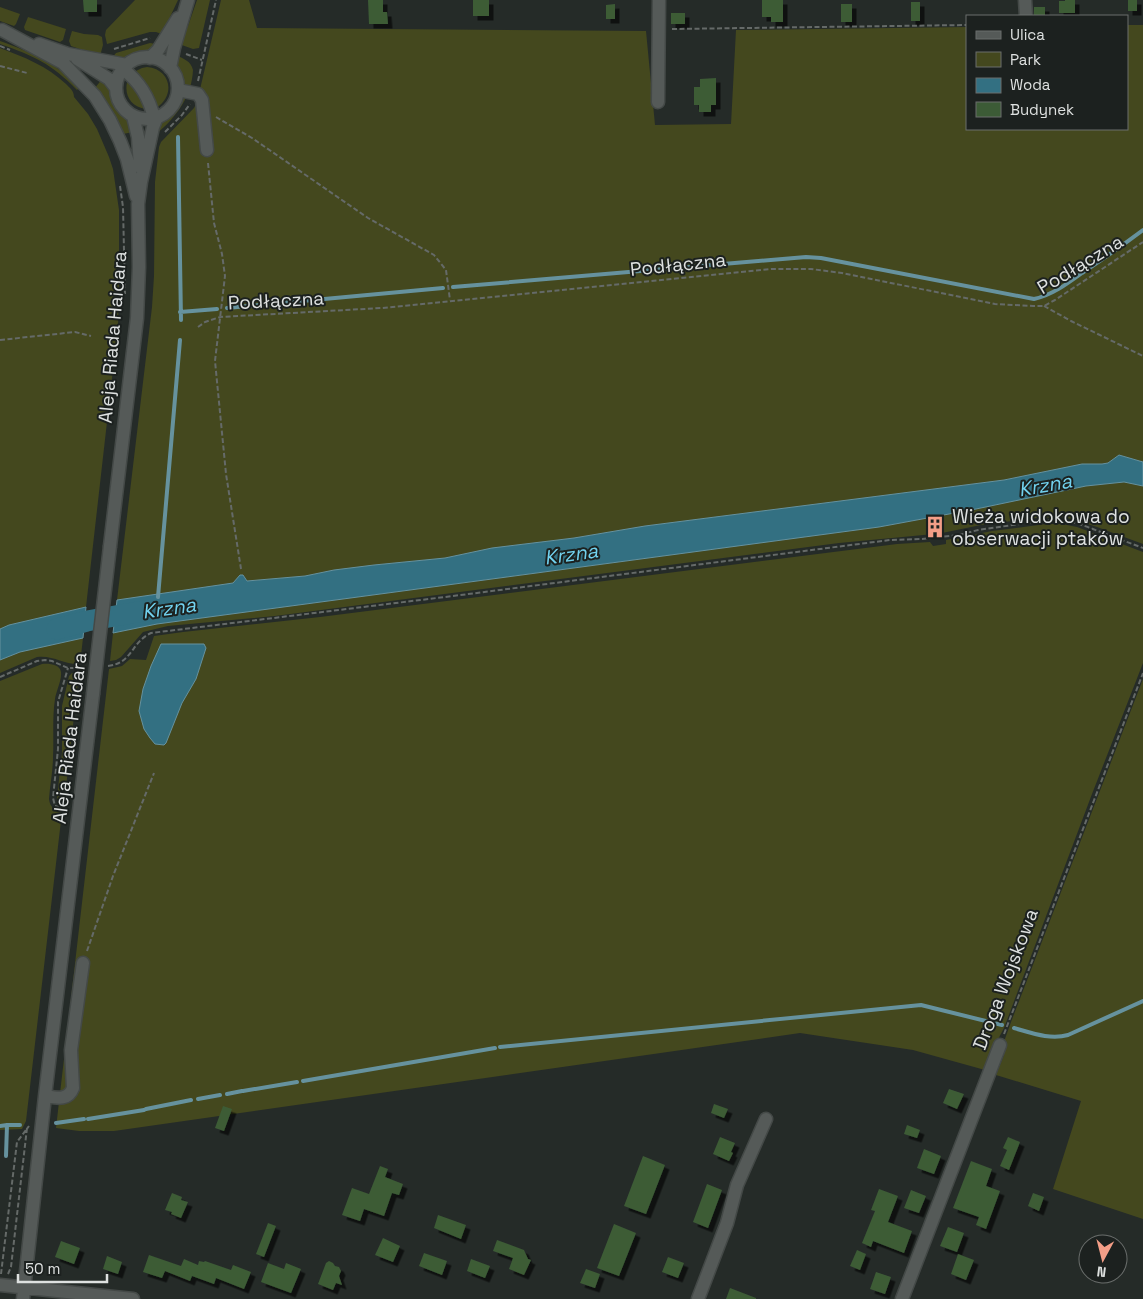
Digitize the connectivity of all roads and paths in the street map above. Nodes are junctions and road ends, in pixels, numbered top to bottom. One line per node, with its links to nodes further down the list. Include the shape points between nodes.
1 (216, 0): 19 (path)
2 (659, 0): 7 (street)
3 (1025, 0): 5 (street)
4 (186, 4): 12 (street); 15 (street)
5 (1026, 15)
6 (966, 25): 7 (path)
7 (659, 29): 20 (street)
8 (1, 30): 11 (street); 28 (street, via 62,63 95,96 120,141)
9 (155, 38): 10 (path)
10 (112, 50)
11 (68, 54): 14 (street); 17 (street, via 109,79)
12 (150, 58): 14 (street, via 137,59); 15 (street)
13 (0, 66): 16 (path)
14 (125, 67): 17 (street); 23 (street, via 146,93)
15 (170, 68): 18 (street)
16 (27, 73)
17 (116, 88): 22 (street, via 124,109)
18 (178, 90): 19 (street); 23 (street, via 172,107)
19 (195, 93): 21 (street, via 202,100); 24 (path, via 189,106)
20 (658, 102)
21 (203, 110): 25 (street); 31 (path, via 252,138 368,218 434,255 446,270)
22 (133, 116): 23 (street); 26 (street, Aleja Riada Haidara)
23 (156, 117): 26 (street, Aleja Riada Haidara)
24 (163, 133)
25 (207, 150): 33 (path, via 214,223 224,276)
26 (141, 182): 28 (street, Aleja Riada Haidara)
27 (120, 185): 30 (path)
28 (138, 204): 49 (street, Aleja Riada Haidara, bridge, via 137,318)
29 (1143, 242): 32 (path, Podłączna)
30 (125, 296)
31 (450, 300): 32 (path, Podłączna, via 772,269 811,269 995,304); 33 (path, Podłączna, via 382,308)
32 (1044, 306): 37 (path)
33 (220, 317): 34 (path, Podłączna); 39 (path, via 215,361 226,474)
34 (198, 327)
35 (91, 336): 36 (path, via 75,332)
36 (0, 340)
37 (1143, 356)
38 (1143, 548): 40 (path, via 1077,523 1048,520 959,535 890,540)
39 (241, 569)
40 (151, 633)
41 (68, 668): 46 (path, via 58,702 53,798 55,806)
42 (18, 669): 44 (path)
43 (1143, 673): 48 (path, Droga Wojskowa)
44 (0, 677)
45 (154, 773): 47 (path)
46 (68, 809)
47 (83, 963): 49 (street, via 72,1044 73,1088 63,1098)
48 (1000, 1045): 56 (street, Droga Wojskowa)
49 (46, 1096): 52 (street, Aleja Riada Haidara)
50 (766, 1119): 55 (street, via 737,1185 727,1223)
51 (2, 1285): 51 (path, via 11,1267 27,1128 17,1142); 52 (street)
52 (24, 1293): 53 (street)
53 (110, 1298): 54 (street)
54 (133, 1299)
55 (698, 1299)
56 (902, 1299)

